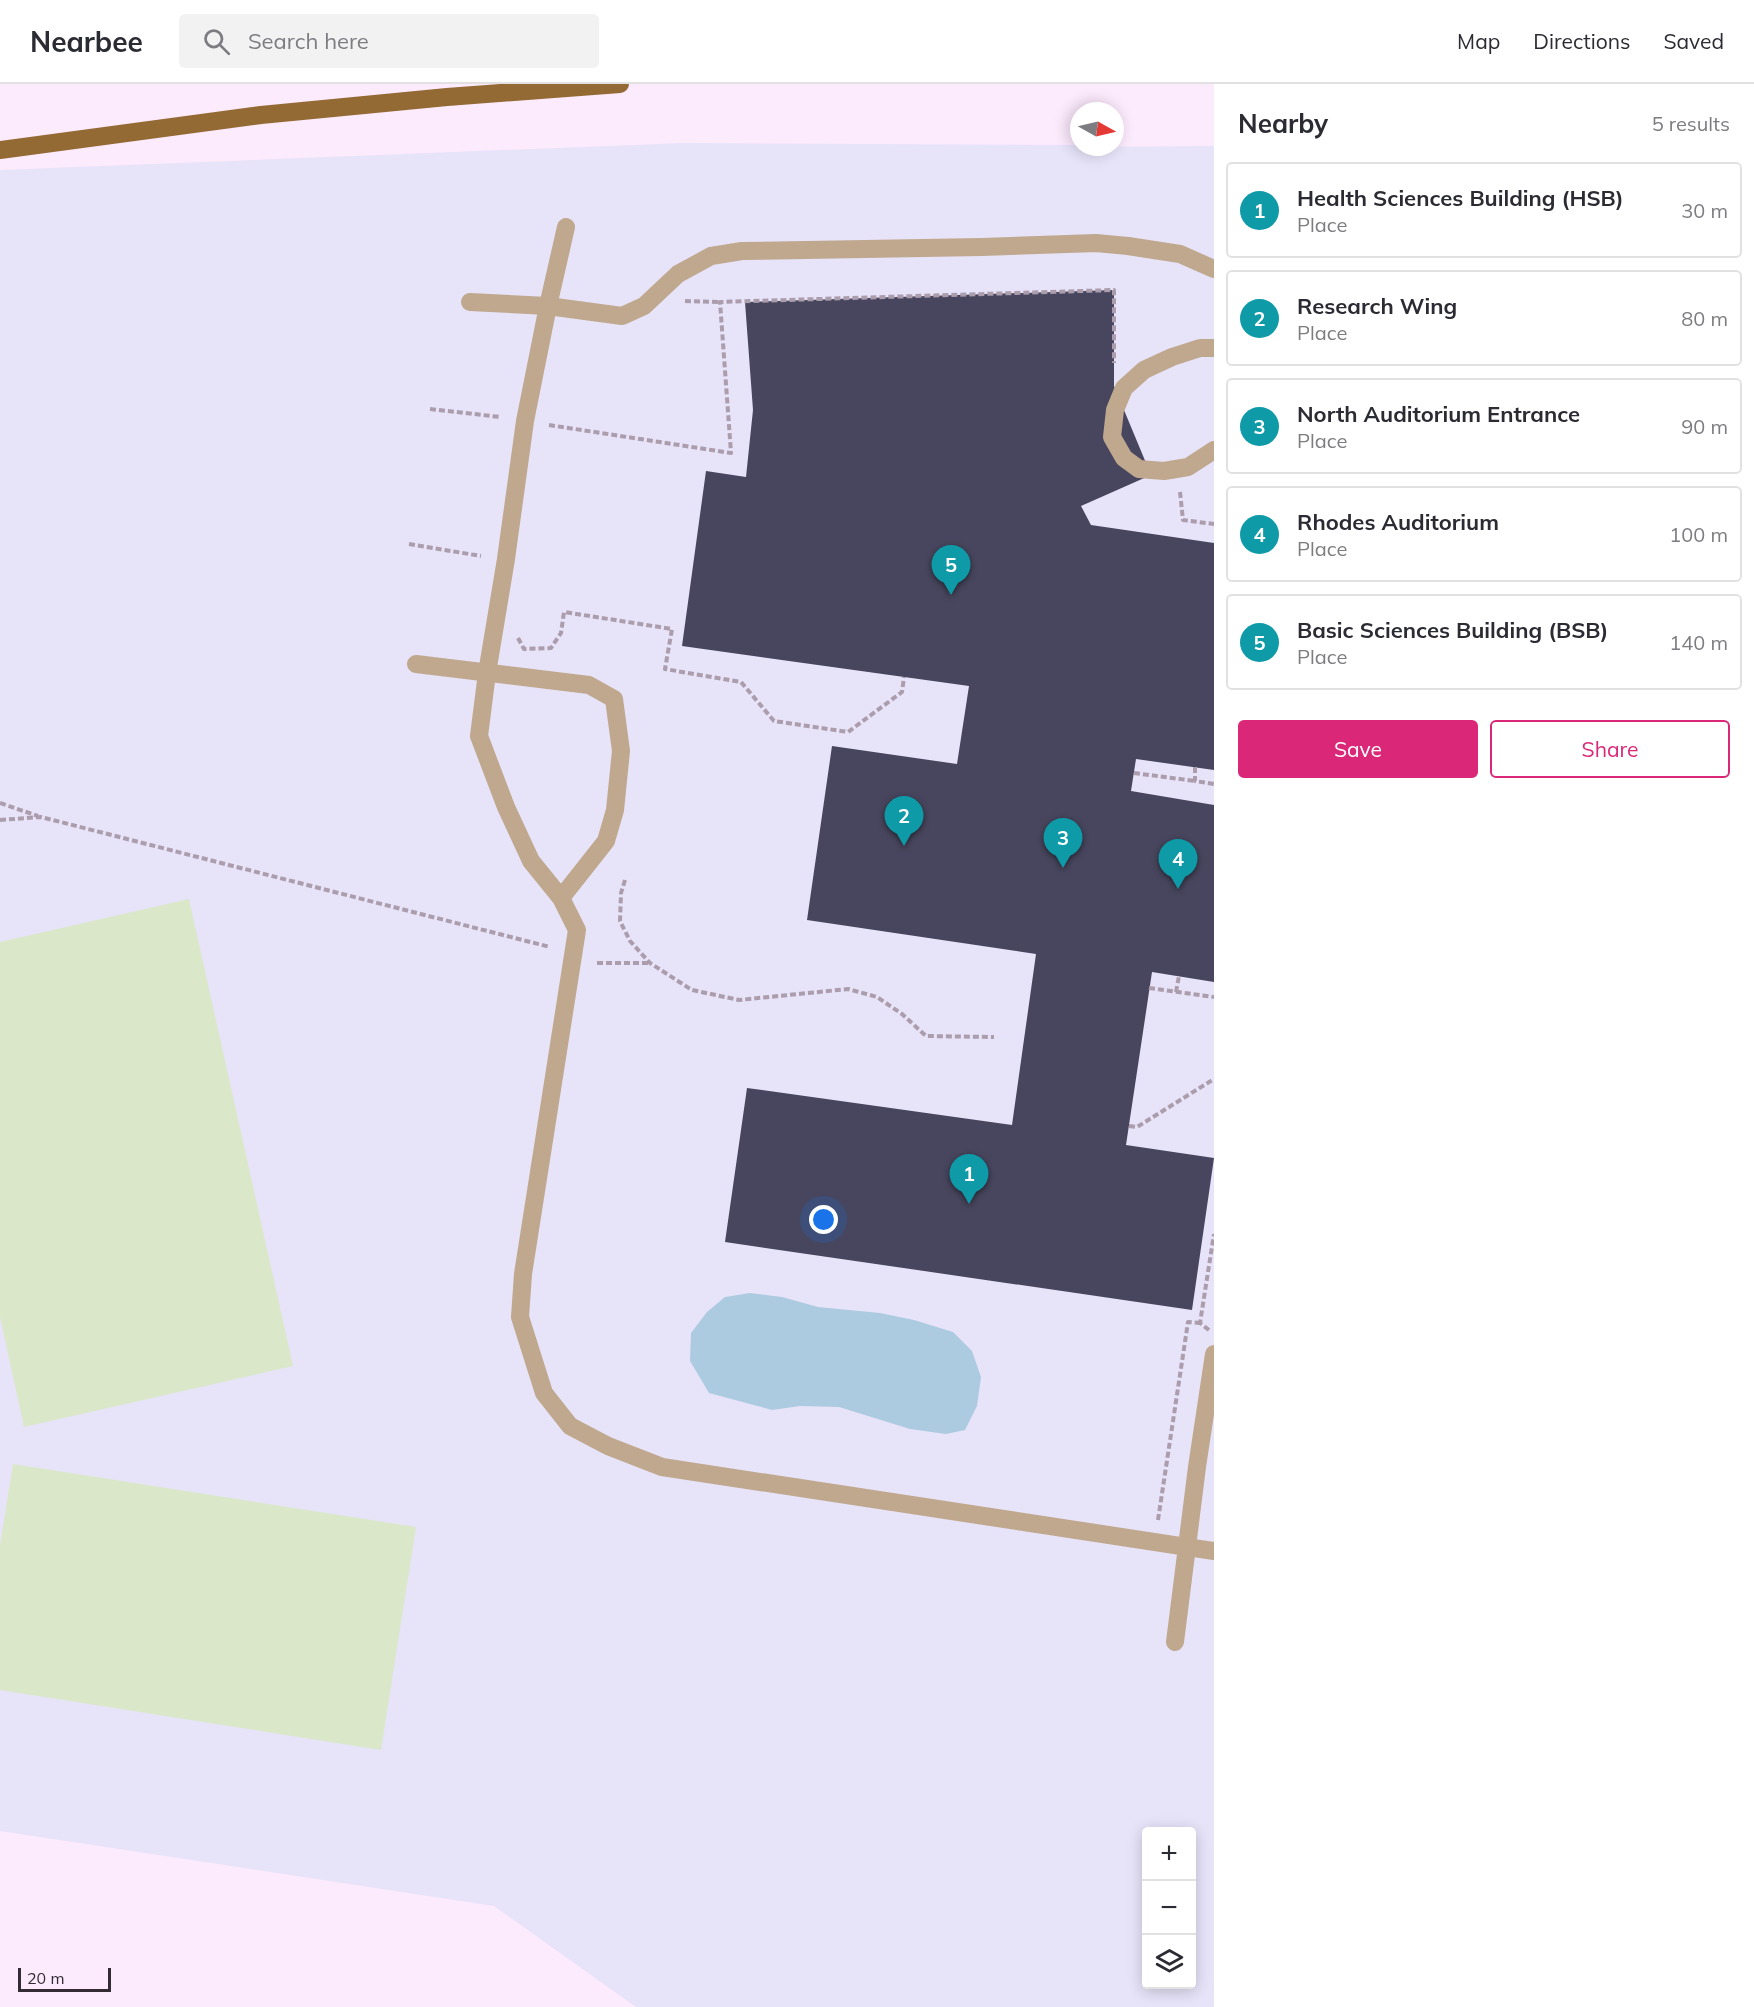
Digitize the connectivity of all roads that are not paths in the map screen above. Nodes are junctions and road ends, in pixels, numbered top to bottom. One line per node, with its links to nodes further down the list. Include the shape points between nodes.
1 (620, 84): 2 (main road, via 261,115)
2 (0, 150)
3 (566, 227): 6 (lane)
4 (1214, 269): 6 (lane, via 1180,254 1096,243 742,251 711,256 678,274 644,306 622,316)
5 (470, 302): 6 (lane)
6 (548, 306): 10 (lane, via 525,421)
7 (1214, 348): 8 (lane, via 1200,348 1144,370 1124,388 1115,410 1112,437 1124,458 1139,469 1164,471 1188,467)
8 (1214, 450)
9 (416, 664): 10 (lane)
10 (487, 674): 11 (lane, via 479,736 531,861); 11 (lane, via 589,685 614,699 621,752 615,810 606,841)
11 (561, 898): 13 (lane, via 577,930 523,1274 520,1317 544,1393 570,1426 662,1467)
12 (1214, 1354): 13 (lane)
13 (1186, 1547): 14 (lane); 15 (lane)
14 (1214, 1551)
15 (1175, 1642)

